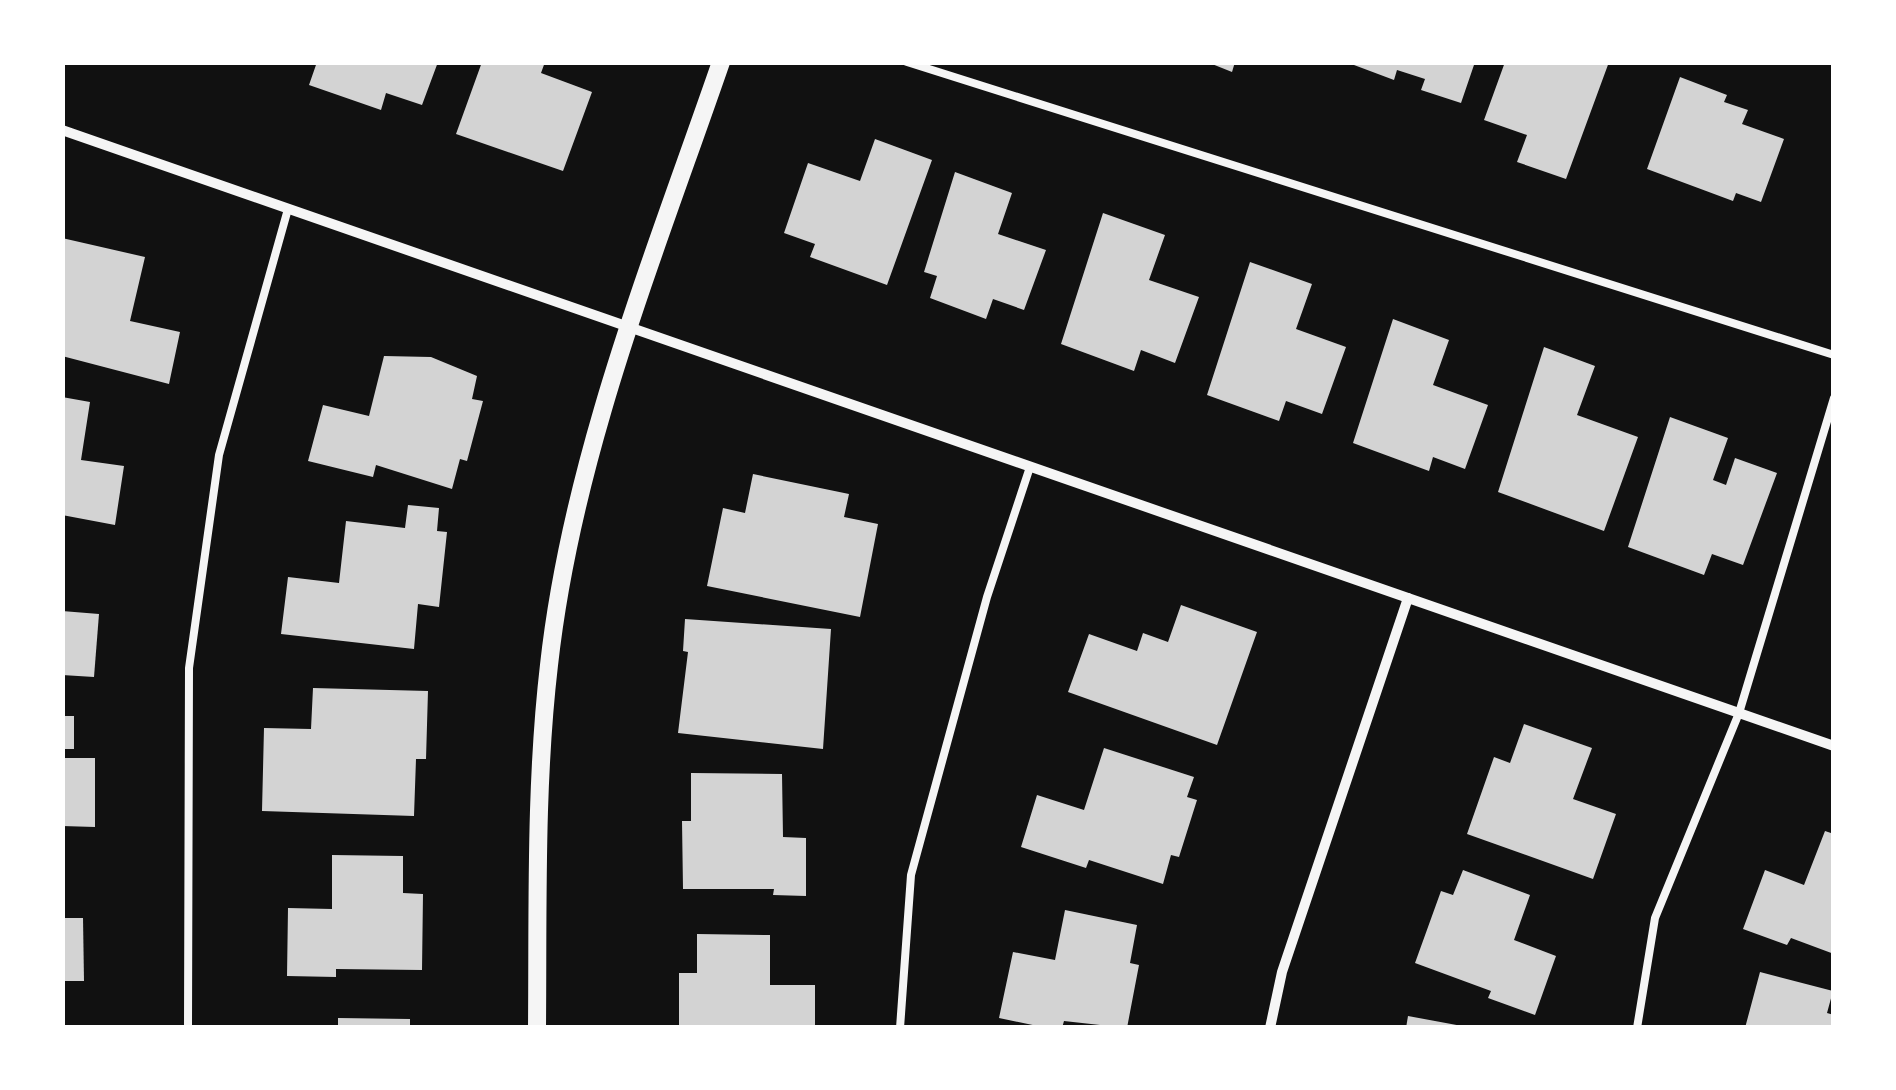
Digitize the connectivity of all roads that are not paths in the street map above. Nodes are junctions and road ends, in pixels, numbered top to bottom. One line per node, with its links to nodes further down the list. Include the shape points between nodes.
1 (721, 62): 5 (street)
2 (907, 62): 6 (lane)
3 (62, 130): 4 (street)
4 (288, 208): 5 (street); 12 (lane, via 219,455 189,668)
5 (629, 328): 8 (street); 13 (street, via 595,437 549,663 539,800)
6 (1834, 355)
7 (1834, 398): 10 (lane)
8 (1030, 467): 9 (street); 14 (lane, via 910,875)
9 (1408, 598): 10 (street); 15 (street, via 1282,972)
10 (1739, 713): 11 (street); 16 (lane, via 1655,918)
11 (1834, 746)
12 (188, 1028)
13 (537, 1028)
14 (900, 1028)
15 (1270, 1028)
16 (1637, 1028)

